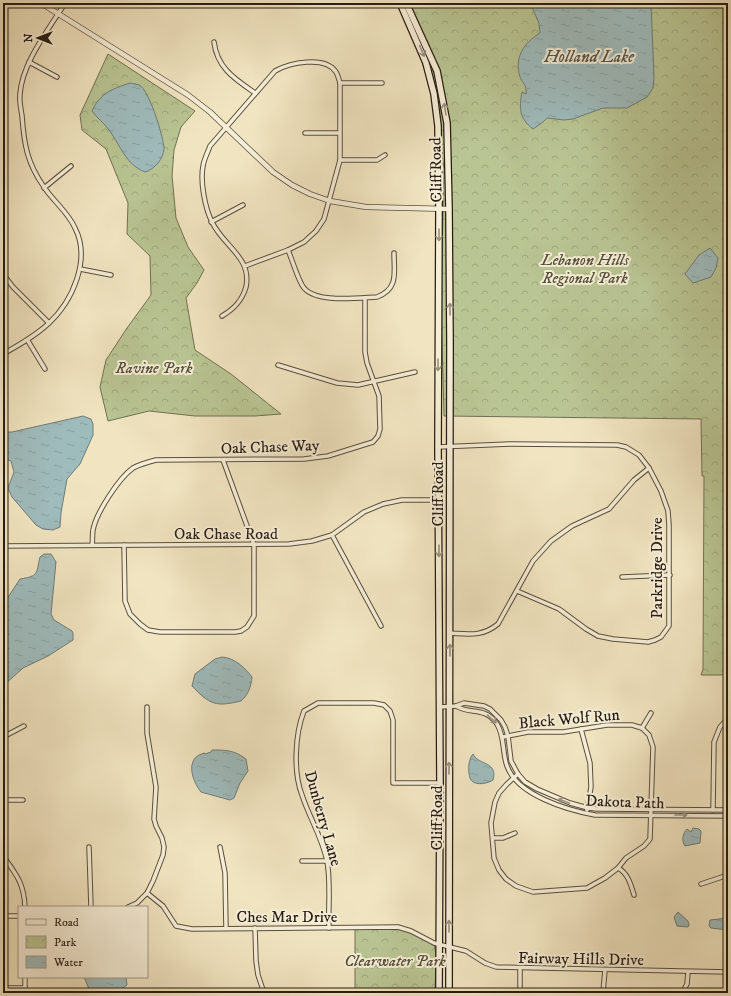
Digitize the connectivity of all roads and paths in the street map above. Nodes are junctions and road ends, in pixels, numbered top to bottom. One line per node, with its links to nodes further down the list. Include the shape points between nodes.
1 (41, 3): 5 (street)
2 (65, 3): 5 (street)
3 (400, 3): 21 (main road, Cliff Road, one-way to 21, via 425,58 434,94 438,126)
4 (406, 3): 22 (main road, Cliff Road, one-way to 4, via 447,123 443,99 437,71)
5 (59, 14): 7 (street); 12 (street, via 188,95)
6 (214, 42): 11 (street, via 214,49 221,64 229,74)
7 (29, 62): 8 (street); 18 (street, via 20,95 24,140 30,165)
8 (57, 77)
9 (382, 83): 10 (street)
10 (340, 84): 11 (street, via 336,72 328,64 295,63 274,71); 14 (street)
11 (254, 93): 12 (street)
12 (226, 128): 19 (street, via 273,172 292,185); 23 (street, via 210,146 203,166 202,180)
13 (305, 133): 14 (street)
14 (339, 133): 16 (street)
15 (385, 155): 16 (street, via 377,160)
16 (340, 160): 19 (street)
17 (71, 166): 18 (street)
18 (44, 188): 27 (street, via 76,228 81,249)
19 (330, 201): 21 (street, via 366,207); 24 (street, via 324,219 316,231 304,242)
20 (243, 204): 23 (street)
21 (440, 209): 22 (street); 40 (main road, Cliff Road, one-way to 40)
22 (449, 209): 39 (main road, Cliff Road, one-way to 22)
23 (211, 222): 26 (street)
24 (288, 250): 26 (street); 30 (street, via 302,286 310,294 323,298)
25 (394, 253): 30 (street, via 394,279 391,288 377,298)
26 (245, 266): 31 (street, via 247,280 244,295 233,310)
27 (80, 269): 29 (street); 32 (street, via 73,289)
28 (3, 274): 32 (street)
29 (111, 274)
30 (365, 298): 38 (street, Oak Chase Way, via 364,352)
31 (222, 316)
32 (49, 323): 33 (street)
33 (28, 341): 34 (street); 36 (street)
34 (3, 354)
35 (278, 365): 38 (street, via 337,383 358,385)
36 (45, 369)
37 (415, 372): 38 (street)
38 (374, 381): 41 (street, Oak Chase Way, via 379,396 380,429 373,442 328,456 304,459)
39 (450, 446): 40 (street, Parkridge Drive); 42 (street, Parkridge Drive, via 617,445 639,455); 53 (main road, Cliff Road)
40 (438, 447): 43 (main road, Cliff Road)
41 (223, 460): 45 (street, Oak Chase Way, via 156,460 132,469 118,482 98,516 93,530); 47 (street)
42 (649, 468): 49 (street, Parkridge Drive, via 668,511); 51 (street, via 634,480 609,509 572,526 551,541 532,561)
43 (439, 500): 44 (street, Oak Chase Road, via 402,500 383,504 364,512); 57 (main road, Cliff Road, one-way to 57)
44 (332, 535): 47 (street, Oak Chase Road, via 312,542); 52 (street)
45 (92, 545): 46 (street, Oak Chase Road); 48 (street, Oak Chase Road)
46 (124, 545): 47 (street, Oak Chase Road); 47 (street, via 125,601 130,614 148,630 160,632 235,632 248,627 254,616)
47 (254, 545)
48 (3, 546)
49 (670, 575): 50 (street); 51 (street, Parkridge Drive, via 669,626 661,637 648,642 598,636 559,609)
50 (622, 577)
51 (517, 591): 53 (street, via 498,624 490,630 482,633)
52 (381, 626)
53 (449, 633): 54 (main road, Cliff Road, one-way to 53)
54 (450, 706): 55 (street, Dakota Path); 57 (street, Dakota Path); 100 (main road, Cliff Road, one-way to 54)
55 (456, 706): 63 (street, Dakota Path, via 464,703 484,706 501,720); 65 (street, Dakota Path, one-way to 65, via 462,710 481,712 490,716)
56 (146, 707): 89 (street, via 147,733 156,787 154,819 164,847)
57 (440, 707): 68 (main road, Cliff Road)
58 (651, 713): 61 (street)
59 (728, 718): 73 (street, via 720,727 714,742)
60 (24, 726): 64 (street)
61 (642, 728): 62 (street, Black Wolf Run, via 619,724); 72 (street, Black Wolf Run, via 649,735 653,747)
62 (582, 729): 63 (street, Black Wolf Run); 71 (street, via 590,763 591,787)
63 (508, 736): 65 (street, Black Wolf Run); 66 (street, Dakota Path, via 511,762)
64 (3, 737)
65 (503, 737): 67 (street, Dakota Path, via 507,767)
66 (518, 774): 67 (street, Black Wolf Run); 71 (street, Dakota Path, one-way to 66, via 537,789)
67 (514, 778): 75 (street, Dakota Path, via 534,794 574,811); 80 (street, Black Wolf Run, via 499,793 495,802)
68 (440, 783): 85 (street, Dunberry Lane, via 393,783 393,720 390,711 384,705 318,703 304,711 296,753 296,773 301,794); 99 (main road, Cliff Road)
69 (3, 800): 70 (street)
70 (23, 800)
71 (588, 808): 72 (street, Dakota Path); 75 (street)
72 (652, 809): 73 (street, Dakota Path); 76 (street, Black Wolf Run)
73 (713, 810): 74 (street, Dakota Path); 77 (street)
74 (728, 810)
75 (587, 813): 76 (street, Dakota Path)
76 (652, 815): 77 (street, Dakota Path, one-way to 77); 86 (street, Black Wolf Run, via 650,839 626,858)
77 (713, 815): 78 (street, Dakota Path)
78 (728, 816)
79 (515, 833): 80 (street, via 503,838)
80 (493, 838): 86 (street, Black Wolf Run, via 494,858 499,870 516,886 533,892 587,888)
81 (89, 847): 92 (street)
82 (220, 847): 96 (street, via 225,872)
83 (3, 856): 91 (street, via 19,878)
84 (302, 861): 85 (street)
85 (327, 861): 98 (street, Dunberry Lane)
86 (618, 868): 90 (street, via 627,877)
87 (728, 875): 88 (street)
88 (701, 884)
89 (147, 893): 93 (street); 96 (street, Ches Mar Drive, via 163,906 176,926 192,929)
90 (634, 895)
91 (25, 906)
92 (91, 906)
93 (130, 906)
94 (3, 916): 95 (street)
95 (18, 916)
96 (226, 928): 97 (street, Ches Mar Drive)
97 (256, 928): 98 (street, Ches Mar Drive); 109 (street, via 256,961)
98 (328, 928): 99 (street, Ches Mar Drive, via 398,928)
99 (439, 944): 100 (street, Fairway Hills Drive); 110 (main road, Cliff Road)
100 (449, 947): 101 (street, Fairway Hills Drive, via 466,951 496,967); 111 (main road, Cliff Road)
101 (520, 968): 102 (street, Fairway Hills Drive); 112 (street)
102 (605, 970): 103 (street, Fairway Hills Drive); 113 (street)
103 (688, 972): 104 (street, Fairway Hills Drive); 114 (street, via 687,984)
104 (728, 972)
105 (25, 978): 107 (street)
106 (3, 988): 107 (street)
107 (25, 988): 108 (street)
108 (25, 993)
109 (264, 993)
110 (439, 993)
111 (449, 993)
112 (520, 993)
113 (603, 993)
114 (682, 993)

